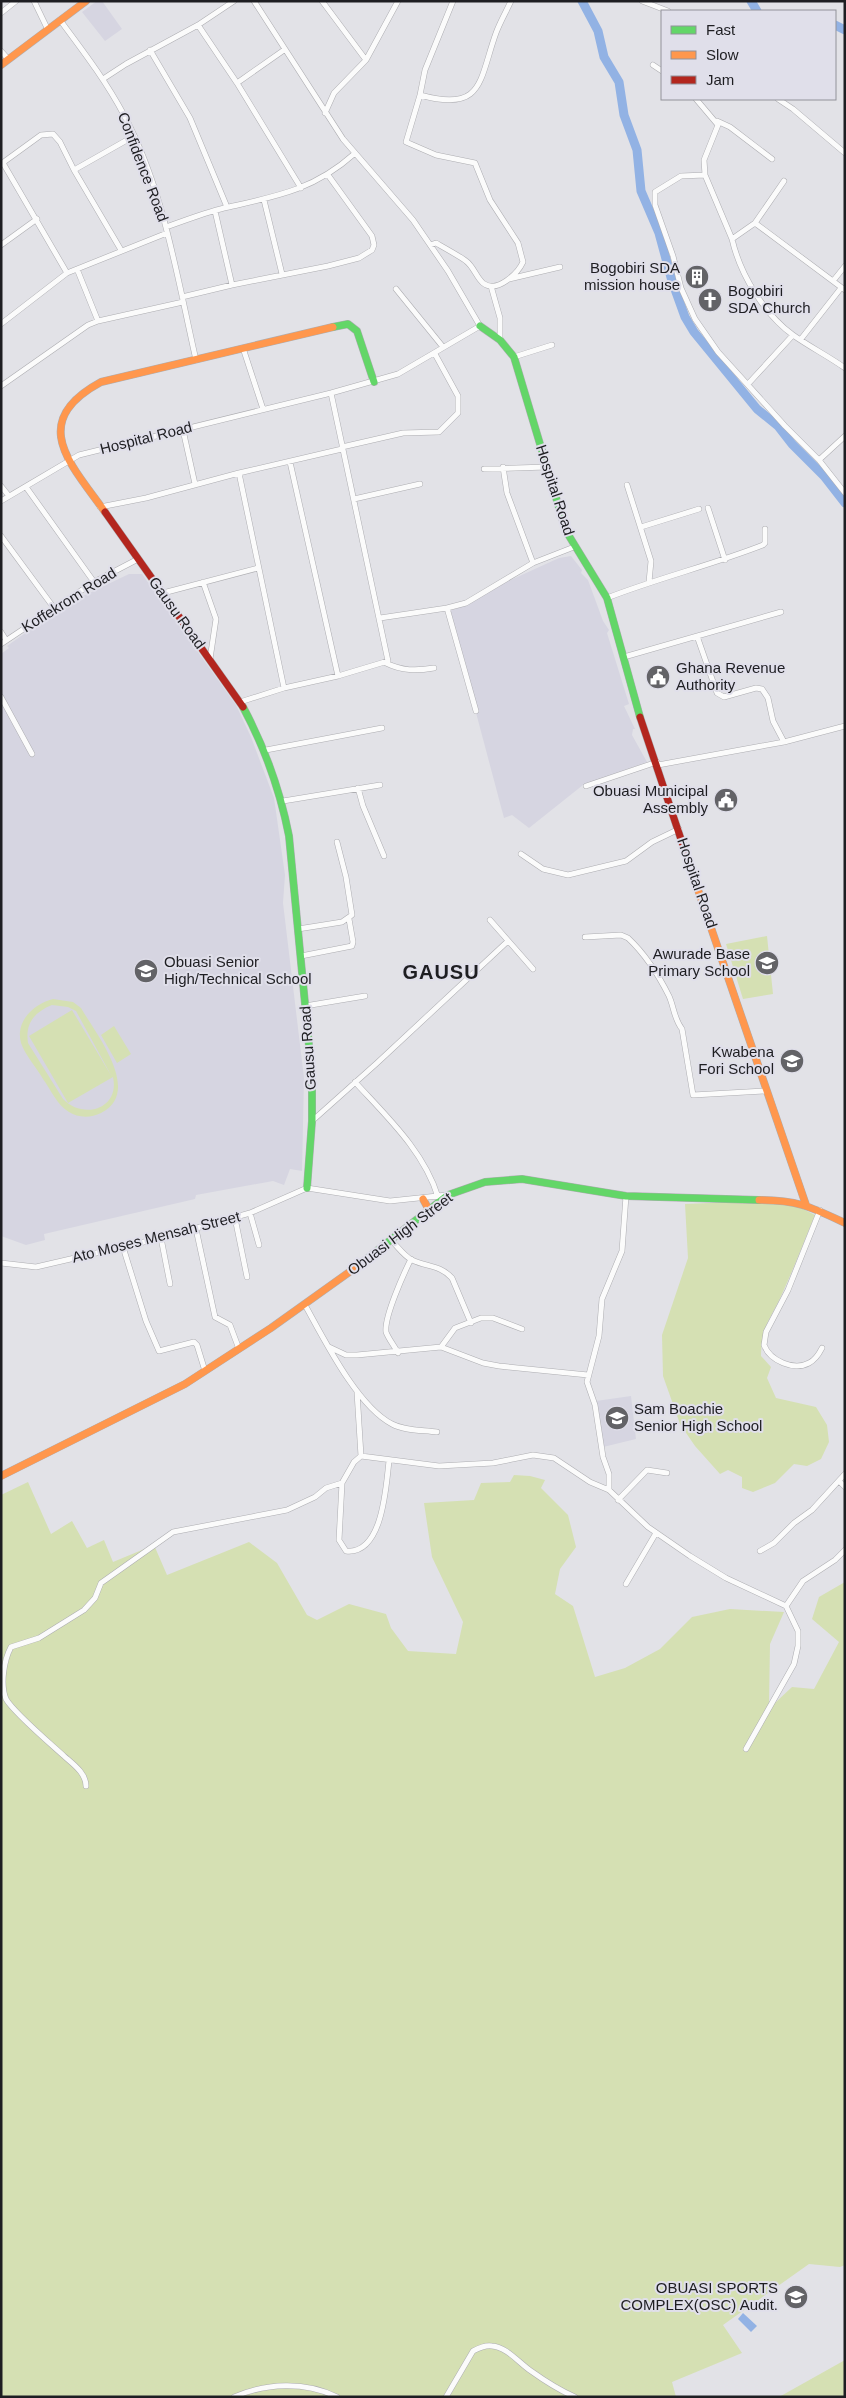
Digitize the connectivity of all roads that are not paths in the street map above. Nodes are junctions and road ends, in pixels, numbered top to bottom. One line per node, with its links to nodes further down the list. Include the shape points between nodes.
1 (16, 1): 14 (street)
2 (34, 1): 17 (street)
3 (86, 1): 15 (street)
4 (234, 1): 16 (street)
5 (254, 1): 20 (street)
6 (322, 1): 22 (street)
7 (398, 1): 22 (street)
8 (453, 1): 28 (street, via 425,70)
9 (511, 1): 28 (street, via 477,88 470,95 452,101)
10 (642, 1): 12 (street)
11 (663, 1): 12 (street)
12 (662, 8): 13 (street)
13 (666, 10)
14 (1, 13)
15 (60, 20): 17 (street); 26 (street, Confidence Road)
16 (198, 25): 19 (street); 27 (street)
17 (48, 30): 21 (street)
18 (1, 50): 21 (street)
19 (150, 50): 26 (street); 44 (street, via 190,118)
20 (284, 50): 27 (street); 31 (street)
21 (8, 59): 23 (street)
22 (366, 60): 31 (street, via 334,93)
23 (1, 65)
24 (653, 65): 25 (street)
25 (661, 70)
26 (103, 79): 33 (street, Confidence Road)
27 (237, 83): 42 (street)
28 (420, 95): 58 (street, via 406,142 436,155 475,163 485,190 523,256 520,269)
29 (697, 100): 32 (street)
30 (780, 100): 34 (street)
31 (325, 113): 35 (street)
32 (716, 121): 36 (street, via 730,127); 40 (street, via 717,130 704,160)
33 (134, 136): 38 (street); 48 (street, Confidence Road)
34 (845, 153)
35 (354, 154): 39 (street); 51 (street, via 413,220)
36 (772, 159)
37 (2, 163): 38 (street, via 41,136 53,134); 46 (street)
38 (74, 170): 52 (street)
39 (328, 175): 42 (street); 57 (street, via 370,231 372,250 346,262)
40 (704, 175): 49 (street); 79 (street, via 681,176 657,190 655,205 673,256 680,288 695,319 718,352)
41 (784, 181): 47 (street)
42 (301, 188): 43 (street)
43 (264, 200): 44 (street); 57 (street)
44 (227, 207): 45 (street)
45 (215, 210): 48 (street); 60 (street)
46 (37, 219): 50 (street); 56 (street)
47 (755, 222): 49 (street); 59 (street)
48 (167, 230): 52 (street); 64 (street, Confidence Road)
49 (732, 239): 68 (street, via 740,266 755,291)
50 (1, 245)
51 (430, 245): 61 (street, via 436,244 467,261 483,283); 67 (street)
52 (121, 250): 55 (street)
53 (845, 266): 59 (street)
54 (560, 267): 58 (street)
55 (77, 269): 56 (street); 65 (street)
56 (66, 273): 66 (street)
57 (282, 274): 60 (street)
58 (509, 279): 61 (street)
59 (833, 281): 63 (street)
60 (232, 285): 64 (street)
61 (491, 286): 70 (street, via 500,318)
62 (396, 289): 72 (street)
63 (843, 289): 69 (street)
64 (182, 299): 65 (street); 76 (street, Confidence Road)
65 (98, 321): 80 (street)
66 (1, 324)
67 (480, 326): 70 (street, Hospital Road); 72 (street, Hospital Road)
68 (793, 335): 69 (street); 79 (street)
69 (801, 339): 77 (street)
70 (500, 340): 75 (street, Hospital Road)
71 (552, 346): 75 (street)
72 (443, 347): 74 (street, Hospital Road)
73 (243, 348): 76 (street, Gausu Road); 78 (street, Gausu Road, via 348,324 357,331); 82 (street)
74 (435, 354): 78 (street, Hospital Road, via 398,374); 85 (street, via 458,396 458,413 445,429 402,433)
75 (514, 357): 89 (street, Hospital Road)
76 (196, 360): 87 (street, Gausu Road, via 100,382 75,397 68,405 60,433 62,448)
77 (845, 368)
78 (374, 382): 81 (street, Hospital Road)
79 (748, 384): 86 (street)
80 (1, 386)
81 (331, 393): 82 (street, Hospital Road); 85 (street)
82 (263, 409): 83 (street, Hospital Road)
83 (183, 430): 87 (street, Hospital Road, via 81,454); 93 (street)
84 (845, 436): 86 (street)
85 (342, 448): 88 (street); 100 (street)
86 (819, 460): 98 (street)
87 (69, 461): 97 (street, Hospital Road); 102 (street, Gausu Road)
88 (290, 462): 92 (street); 129 (street)
89 (546, 467): 90 (street); 108 (street, Hospital Road)
90 (503, 468): 91 (street); 111 (street, via 507,493)
91 (484, 469)
92 (238, 473): 93 (street); 112 (street)
93 (195, 484): 102 (street)
94 (420, 484): 100 (street)
95 (627, 485): 105 (street)
96 (1, 486): 99 (street)
97 (26, 487): 99 (street, Hospital Road); 113 (street)
98 (845, 493)
99 (9, 496): 101 (street, Hospital Road)
100 (354, 499): 121 (street)
101 (1, 501)
102 (100, 507): 109 (street, Gausu Road)
103 (708, 508): 110 (street)
104 (699, 509): 105 (street)
105 (641, 527): 115 (street, via 650,560)
106 (765, 529): 110 (street, via 766,543)
107 (1, 536): 118 (street)
108 (574, 547): 111 (street); 117 (street, Hospital Road)
109 (138, 559): 113 (street, Koffekrom Road); 116 (street, Gausu Road)
110 (724, 560): 115 (street)
111 (533, 563): 119 (street, via 466,603)
112 (258, 568): 114 (street); 130 (street)
113 (94, 582): 118 (street, Koffekrom Road)
114 (203, 582): 116 (street); 126 (street, via 216,619)
115 (649, 582): 117 (street)
116 (163, 593): 126 (street, Gausu Road)
117 (607, 598): 125 (street, Hospital Road)
118 (54, 608): 124 (street, Koffekrom Road)
119 (447, 608): 121 (street); 133 (street)
120 (781, 612): 123 (street)
121 (380, 618): 127 (street, via 389,657)
122 (1, 632): 124 (street)
123 (697, 636): 125 (street); 136 (street, via 718,693 724,697 762,689)
124 (4, 642)
125 (624, 657): 139 (street, Hospital Road)
126 (210, 659): 132 (street, Gausu Road)
127 (386, 663): 128 (street, via 416,671); 129 (street)
128 (434, 668)
129 (338, 676): 130 (street)
130 (284, 688): 132 (street)
131 (1, 697): 138 (street)
132 (240, 702): 137 (street, Gausu Road)
133 (476, 711)
134 (845, 726): 136 (street)
135 (382, 728): 137 (street)
136 (784, 742): 139 (street)
137 (266, 750): 143 (street, Gausu Road)
138 (32, 754)
139 (657, 764): 141 (street); 144 (street, Hospital Road)
140 (380, 785): 142 (street)
141 (586, 786)
142 (358, 788): 143 (street); 147 (street)
143 (283, 801): 150 (street, Gausu Road)
144 (679, 829): 146 (street, via 646,846 631,859 568,875 543,869); 158 (street, Hospital Road)
145 (336, 842): 148 (street, via 353,911)
146 (521, 854)
147 (384, 856)
148 (349, 919): 150 (street); 153 (street, via 352,946)
149 (490, 920): 152 (street)
150 (298, 929): 153 (street, Gausu Road)
151 (585, 937): 158 (street, via 621,935 628,938 658,976 682,1029 693,1094)
152 (508, 941): 154 (street); 157 (street)
153 (301, 956): 156 (street, Gausu Road)
154 (533, 969)
155 (365, 996): 156 (street)
156 (305, 1006): 159 (street, Gausu Road, via 312,1078)
157 (355, 1082): 159 (street); 162 (street, via 424,1165)
158 (766, 1091): 165 (street, Hospital Road)
159 (312, 1121): 160 (street, Gausu Road)
160 (307, 1188): 164 (street, via 380,1200); 168 (street, Ato Moses Mensah Street)
161 (448, 1195): 162 (street); 163 (street, Obuasi High Street, via 485,1182 510,1178); 166 (street, Obuasi High Street)
162 (438, 1196): 164 (street)
163 (626, 1196): 165 (street, Obuasi High Street, via 775,1199); 189 (street, via 622,1251 602,1299 599,1336)
164 (423, 1199): 166 (street)
165 (806, 1205): 167 (street, Obuasi High Street)
166 (429, 1210): 173 (street, Obuasi High Street)
167 (820, 1210): 170 (street, Obuasi High Street); 185 (street, via 764,1341 771,1356 799,1366 813,1361)
168 (250, 1213): 169 (street, Ato Moses Mensah Street); 174 (street)
169 (235, 1218): 171 (street, Ato Moses Mensah Street); 178 (street)
170 (845, 1223)
171 (196, 1229): 172 (street, Ato Moses Mensah Street); 186 (street, via 215,1316 230,1325)
172 (161, 1238): 175 (street, Ato Moses Mensah Street); 179 (street)
173 (391, 1240): 176 (street); 180 (street, Obuasi High Street)
174 (259, 1245)
175 (123, 1246): 177 (street, Ato Moses Mensah Street, via 36,1267); 188 (street, via 146,1321 159,1351 194,1342)
176 (411, 1259): 181 (street, via 441,1268 452,1278); 187 (street, via 386,1332)
177 (1, 1264)
178 (247, 1277)
179 (170, 1284)
180 (304, 1305): 183 (street); 186 (street, Obuasi High Street)
181 (470, 1322): 182 (street, via 493,1318); 184 (street, via 451,1332)
182 (522, 1329)
183 (329, 1347): 187 (street, via 346,1354); 190 (street)
184 (442, 1347): 187 (street); 189 (street, via 498,1366)
185 (822, 1348)
186 (239, 1349): 188 (street, Obuasi High Street)
187 (398, 1353)
188 (205, 1371): 196 (street, Obuasi High Street)
189 (588, 1375): 200 (street, via 586,1382 595,1406 603,1458 609,1474)
190 (357, 1392): 191 (street, via 393,1425); 192 (street)
191 (438, 1432)
192 (361, 1456): 193 (street); 198 (street)
193 (389, 1461): 198 (street, via 378,1527 364,1546 353,1552 346,1551 339,1540); 200 (street, via 456,1466 533,1455 554,1458 585,1479)
194 (667, 1473): 201 (street, via 647,1470)
195 (845, 1474): 197 (street)
196 (1, 1475)
197 (839, 1481): 199 (street); 204 (street, via 812,1510)
198 (342, 1483): 208 (street, via 326,1488 287,1510 173,1532 101,1583 95,1598 84,1610 39,1638 11,1647 6,1655 2,1686 6,1699 80,1770)
199 (845, 1487)
200 (609, 1490): 201 (street)
201 (618, 1500): 202 (street)
202 (656, 1533): 205 (street); 206 (street, via 726,1578)
203 (845, 1550): 206 (street, via 803,1581)
204 (760, 1552)
205 (626, 1584)
206 (786, 1606): 207 (street, via 798,1631 794,1664)
207 (746, 1749)
208 (86, 1786)
209 (234, 2397): 210 (street, via 270,2385 320,2390)
210 (336, 2397)
211 (446, 2397): 212 (street, via 473,2351 492,2346 504,2349 529,2370)
212 (575, 2397)

